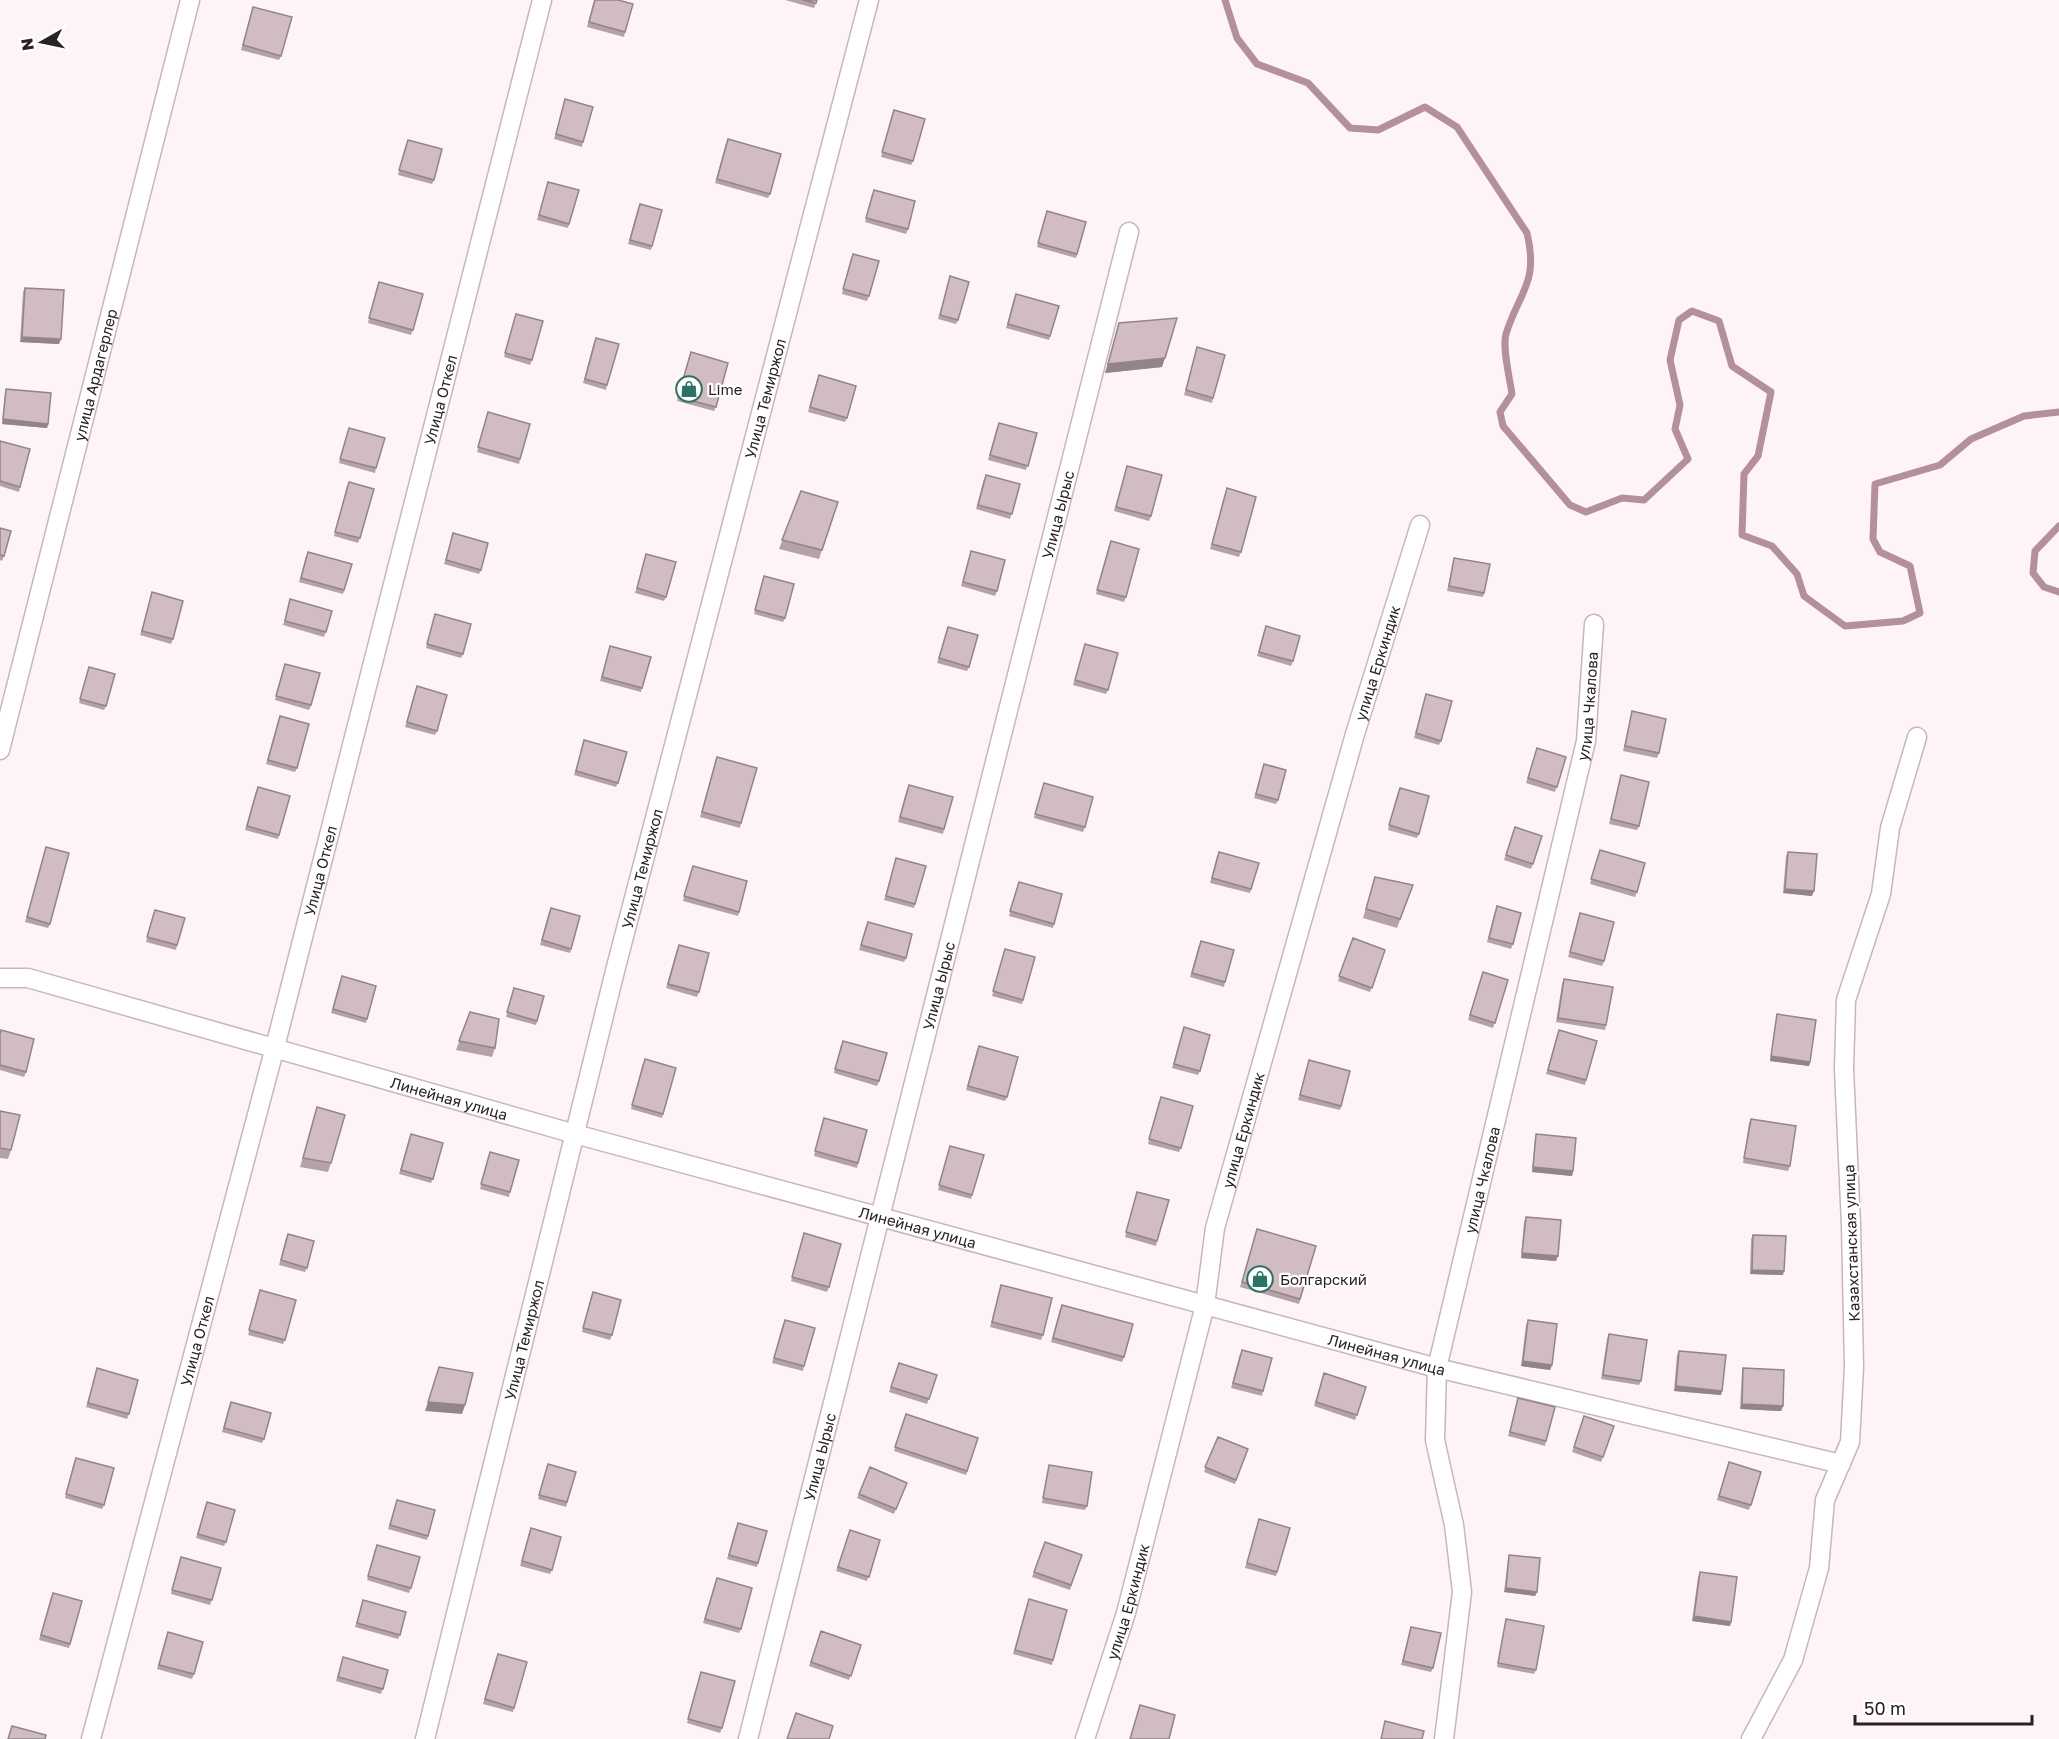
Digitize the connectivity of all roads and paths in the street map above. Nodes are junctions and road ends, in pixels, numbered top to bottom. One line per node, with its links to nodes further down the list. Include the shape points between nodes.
1 (190, 0): 8 (street, улица Ардагерлер)
2 (542, 0): 10 (street, Улица Откел)
3 (869, 0): 11 (street, Улица Темиржол)
4 (1129, 232): 12 (street, Улица Ырыс)
5 (1420, 525): 13 (street, улица Еркиндик, via 1355,734 1215,1228)
6 (1594, 624): 14 (street, улица Чкалова, via 1586,741)
7 (1917, 737): 15 (street, Казахстанская улица, via 1890,828 1881,894 1846,1000 1844,1070 1854,1367 1850,1442)
8 (0, 750)
9 (0, 978): 10 (street, Линейная улица, via 28,978)
10 (274, 1047): 11 (street, Линейная улица); 16 (street, Улица Откел)
11 (574, 1134): 12 (street, Линейная улица); 17 (street, Улица Темиржол)
12 (880, 1216): 13 (street, Линейная улица); 18 (street, Улица Ырыс)
13 (1205, 1305): 14 (street, Линейная улица); 19 (street, улица Еркиндик, via 1126,1613)
14 (1437, 1368): 15 (street, Линейная улица); 20 (street, улица Чкалова, via 1435,1440 1454,1525 1462,1592)
15 (1841, 1464): 21 (street, Казахстанская улица, via 1825,1500 1819,1568 1793,1660)
16 (91, 1739)
17 (425, 1739)
18 (748, 1739)
19 (1085, 1739)
20 (1444, 1739)
21 (1751, 1739)

